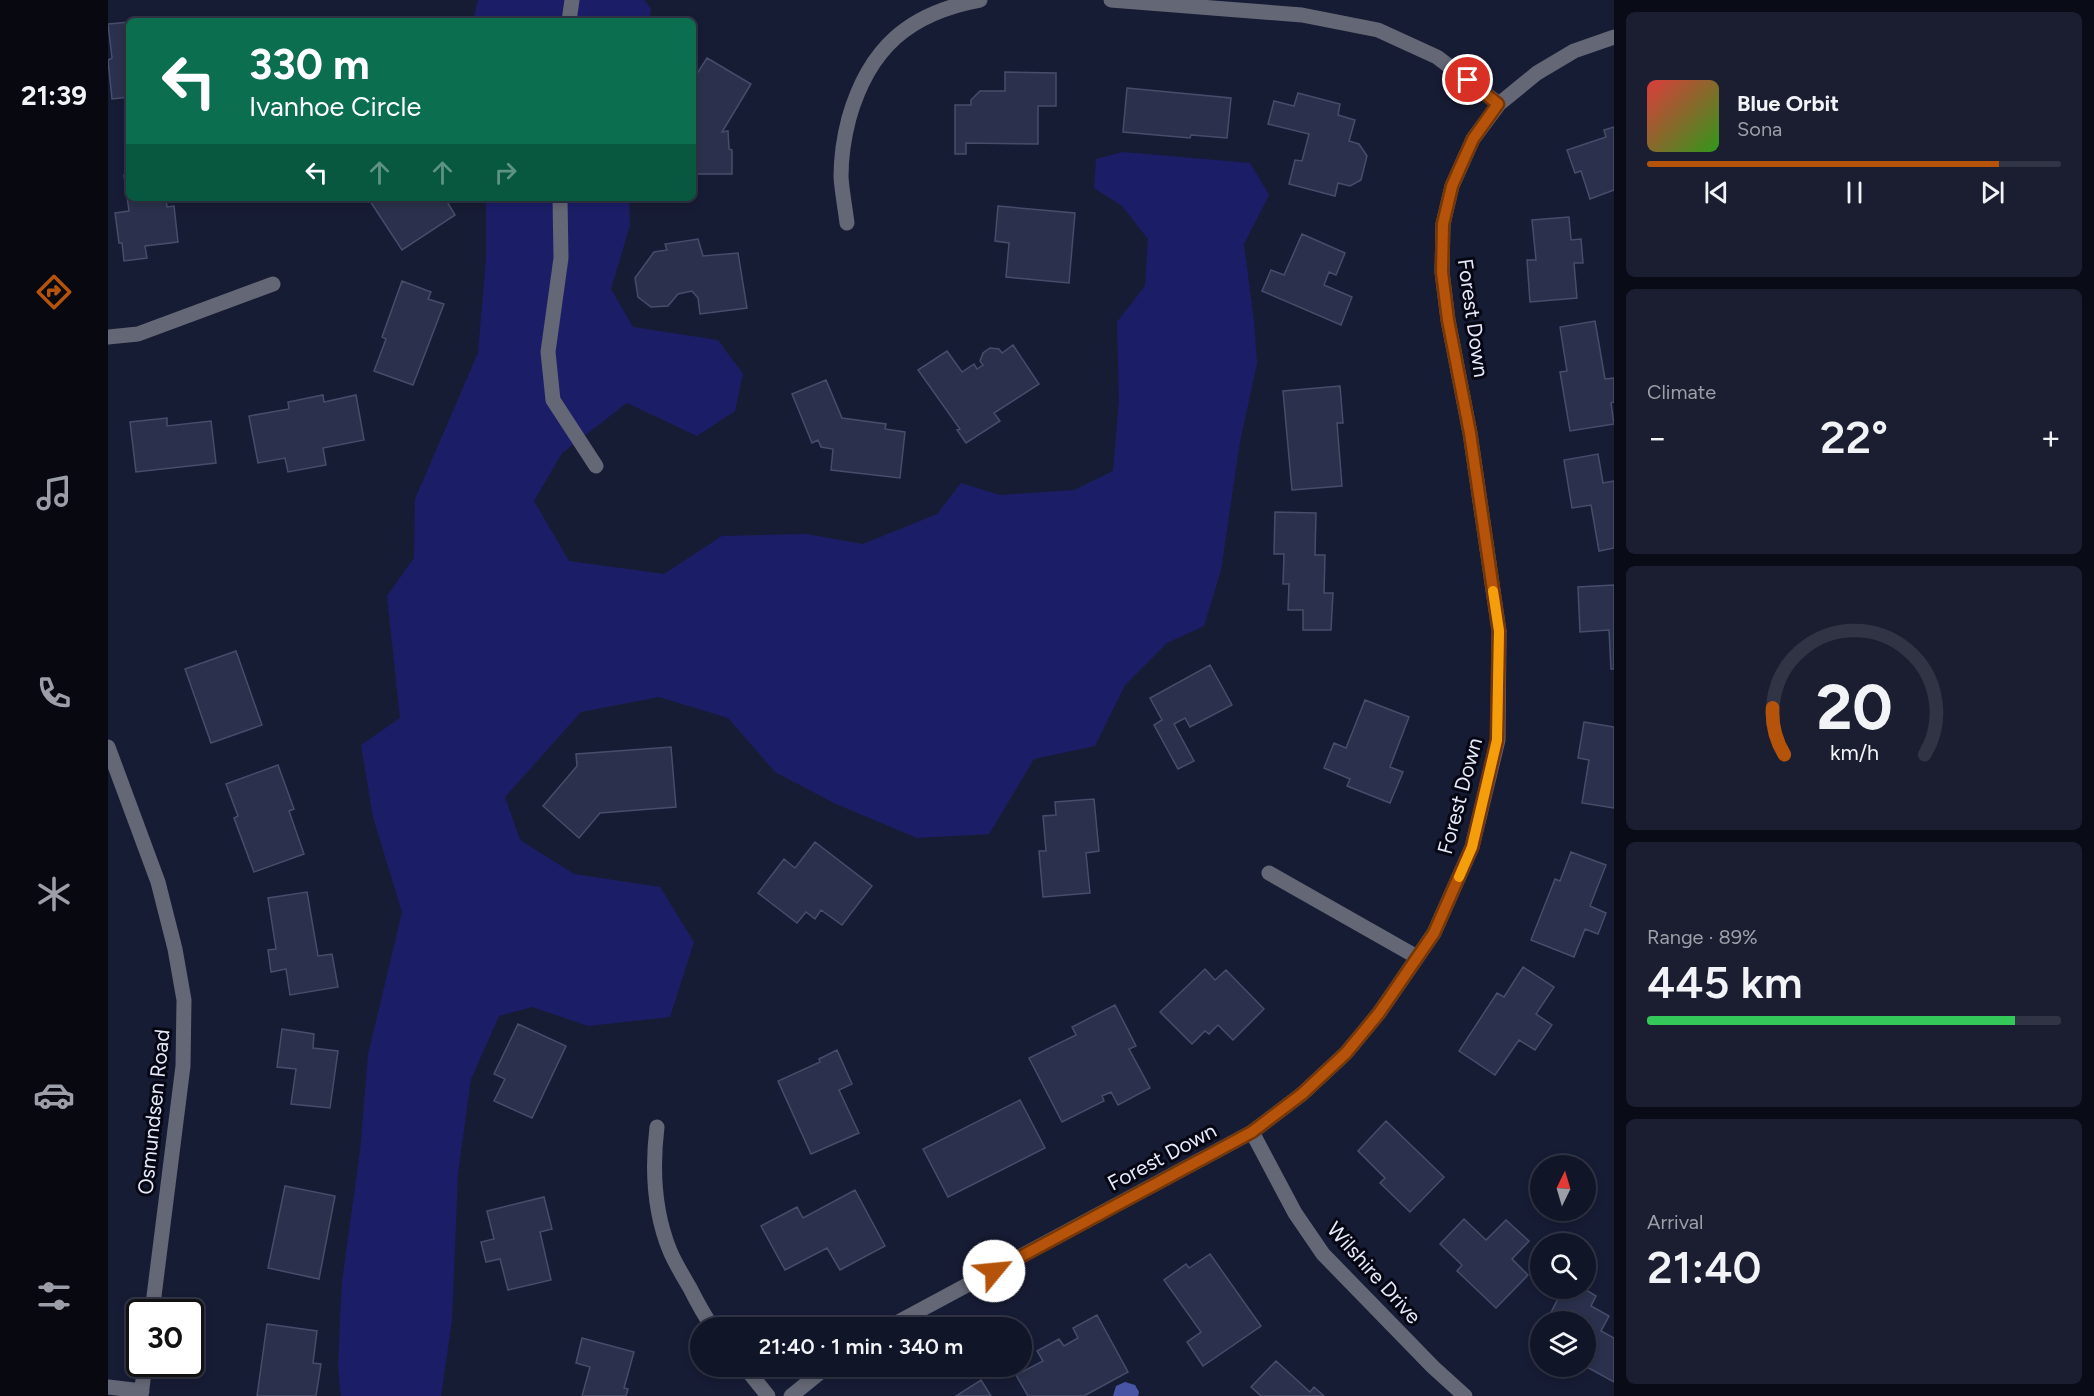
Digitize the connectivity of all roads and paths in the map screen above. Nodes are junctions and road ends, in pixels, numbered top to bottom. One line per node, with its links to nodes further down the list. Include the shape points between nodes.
1 (572, 0): 4 (street)
2 (980, 0): 8 (street, via 928,15 898,34 877,56 855,99 845,135 841,176)
3 (1111, 0): 6 (street, via 1302,15 1378,30 1437,57)
4 (569, 18)
5 (1614, 37): 6 (street, Forest Down, via 1574,51 1537,73)
6 (1498, 104): 14 (street, Forest Down, via 1473,139 1452,186 1443,224 1442,272 1499,631 1497,740 1472,847 1434,933)
7 (560, 201): 11 (street, via 561,258 548,352 553,400)
8 (847, 222)
9 (273, 284): 10 (street, via 138,334)
10 (108, 337)
11 (596, 466)
12 (108, 747): 17 (street, Osmundsen Road, via 158,882 176,949 184,1000 183,1066)
13 (1269, 873): 14 (street)
14 (1418, 957): 16 (street, Forest Down, via 1346,1053 1302,1094)
15 (657, 1127): 18 (street, via 655,1182 660,1213 670,1250)
16 (1252, 1132): 19 (street, Forest Down); 27 (street, Wilshire Drive, via 1295,1213 1323,1254)
17 (154, 1299)
18 (705, 1317)
19 (907, 1317)
20 (143, 1377): 24 (street)
21 (753, 1377): 25 (street)
22 (814, 1377): 26 (street)
23 (108, 1387): 24 (street)
24 (141, 1394)
25 (768, 1396)
26 (791, 1396)
27 (1465, 1396)

